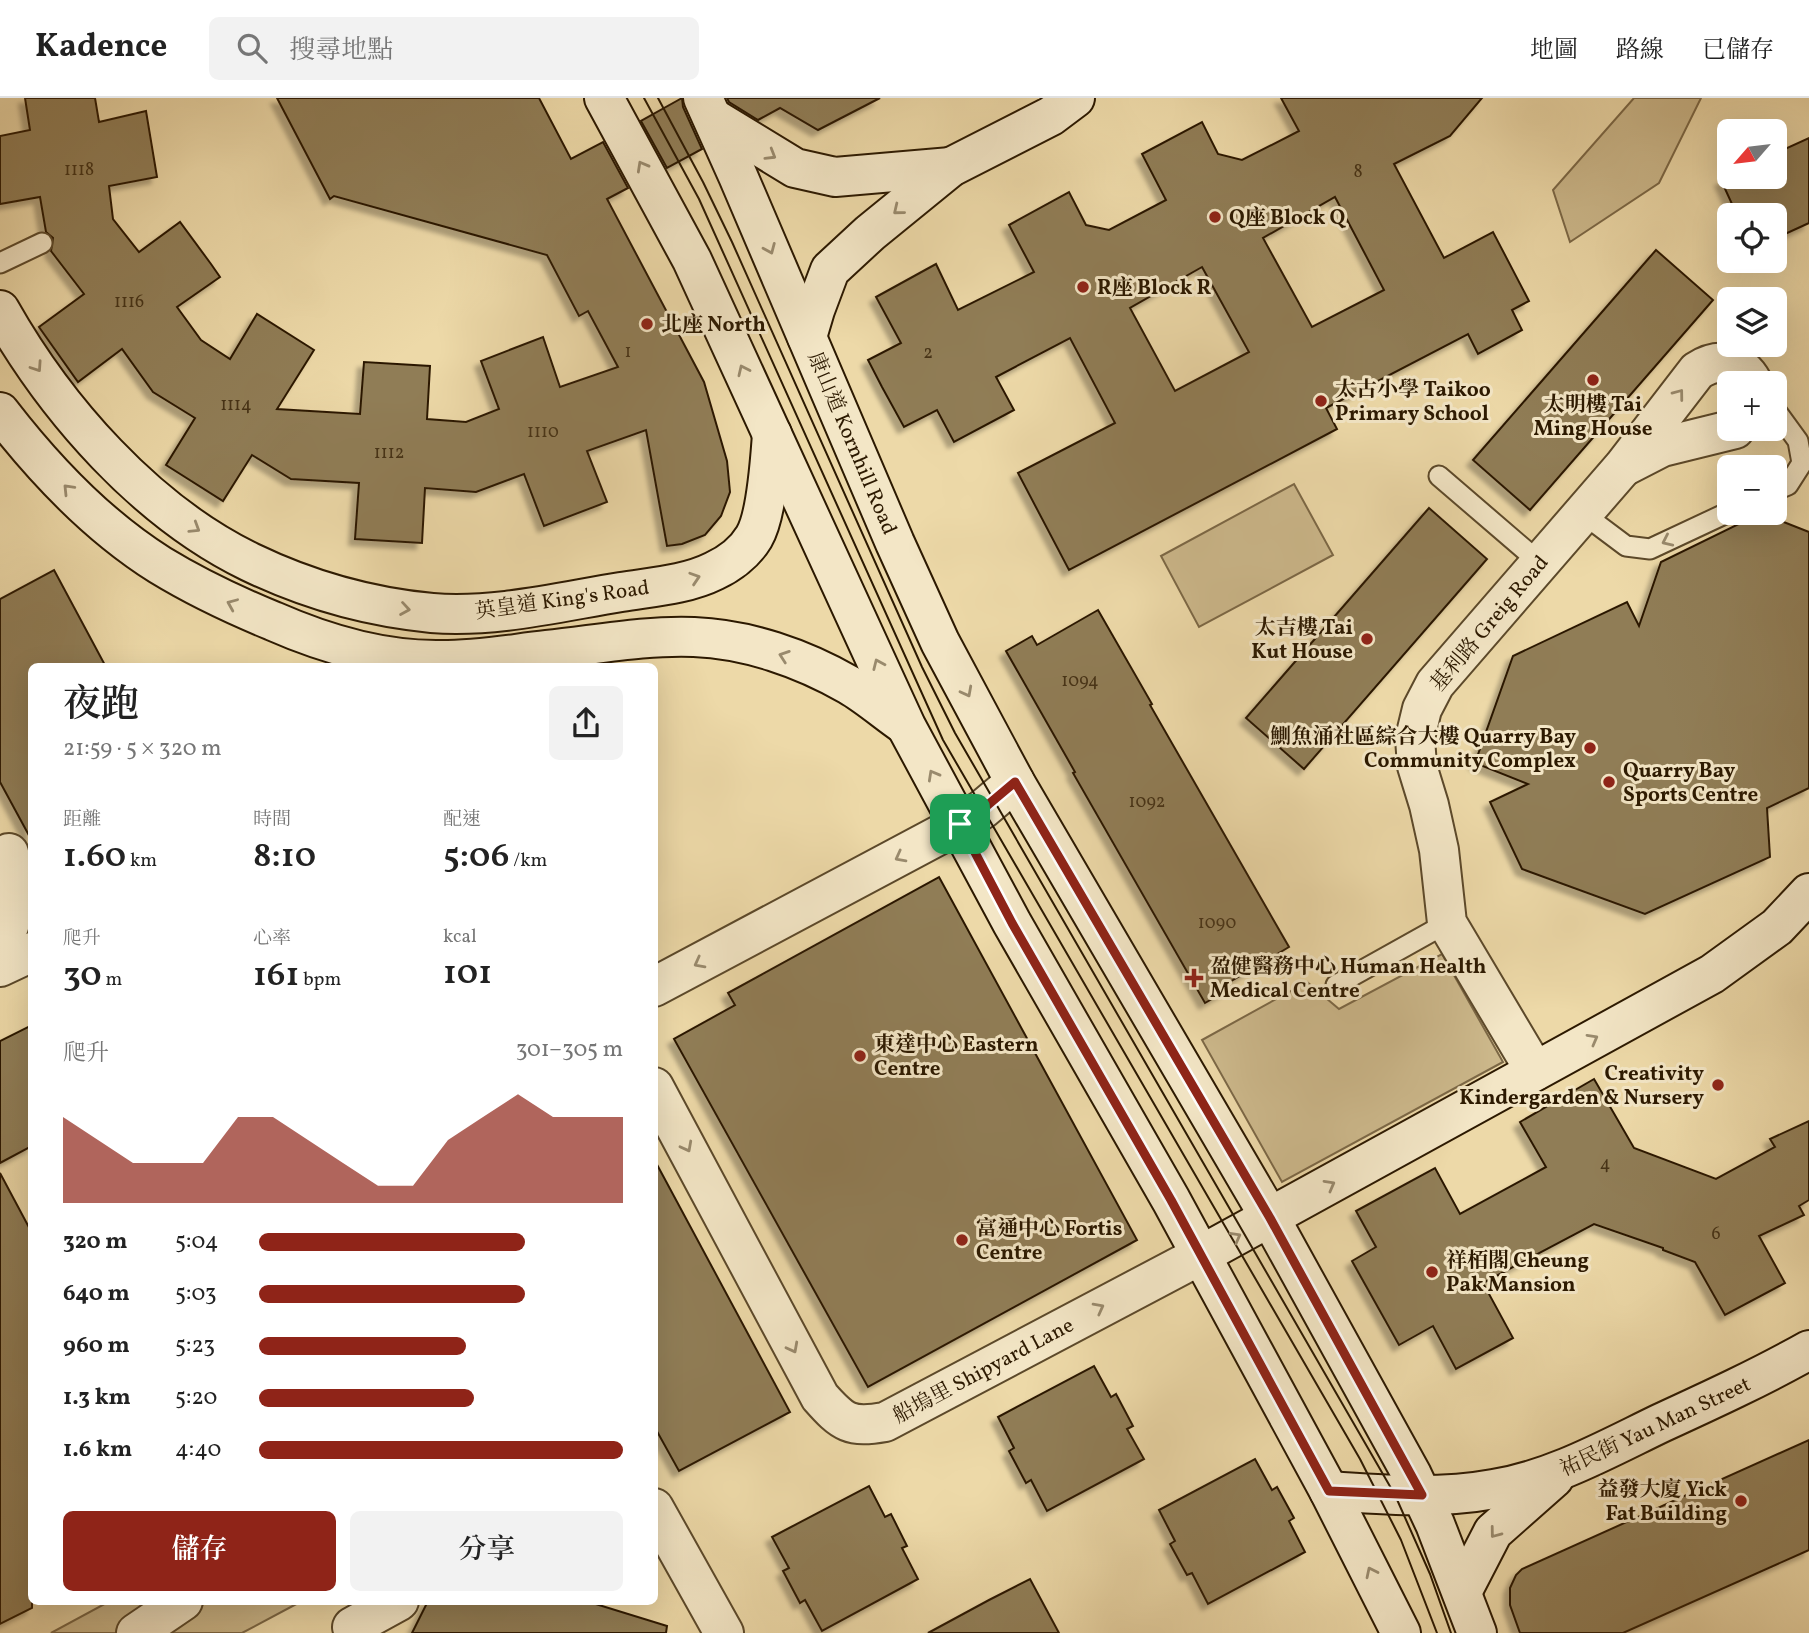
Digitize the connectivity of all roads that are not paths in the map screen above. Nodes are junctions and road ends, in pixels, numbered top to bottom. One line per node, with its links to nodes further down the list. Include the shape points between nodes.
1 (604, 98): 12 (street, one-way to 1, via 692,260)
2 (1075, 98): 4 (street, via 1051,116)
3 (708, 108): 4 (street, one-way to 4, via 795,168 835,177); 8 (street, 康山道 Kornhill Road, one-way to 8)
4 (951, 167): 8 (street, one-way to 8, via 830,270)
5 (42, 243): 6 (lane)
6 (0, 263)
7 (0, 310): 12 (street, 英皇道 King's Road, one-way to 12, via 51,388 116,465 179,519 248,561 352,601 432,613 475,613 655,587 713,572 736,557 754,537)
8 (807, 337): 21 (street, 康山道 Kornhill Road, one-way to 21, via 940,642)
9 (1745, 371): 14 (street, 基利路 Greig Road, one-way to 9, via 1692,376 1721,361)
10 (0, 412): 20 (street, one-way to 10, via 851,686 812,667 730,641 667,637 435,660 346,647 295,631 222,600 158,564 83,503)
11 (1787, 426): 16 (lane, via 1798,441 1802,463)
12 (772, 431): 20 (street, one-way to 12)
13 (1717, 433): 14 (street, 基利路 Greig Road, via 1662,447)
14 (1622, 467): 17 (street, 基利路 Greig Road)
15 (1439, 476): 19 (lane)
16 (1787, 485)
17 (1582, 513): 18 (lane, one-way to 17, via 1650,549 1626,546); 19 (street, 基利路 Greig Road)
18 (1717, 518)
19 (1539, 562): 26 (street, 基利路 Greig Road, via 1435,684 1422,709 1415,738 1417,766 1430,805)
20 (906, 726): 22 (street, one-way to 20)
21 (1015, 782): 22 (street); 35 (street)
22 (960, 824): 31 (street, one-way to 31); 36 (street)
23 (14, 856): 28 (street, via 19,894)
24 (1809, 893): 27 (street)
25 (1809, 906): 27 (street)
26 (1447, 923): 32 (lane); 33 (street, 基利路 Greig Road)
27 (1777, 927): 33 (street, one-way to 27, via 1712,974)
28 (0, 941)
29 (28, 954): 30 (street)
30 (0, 967)
31 (658, 985)
32 (1336, 985)
33 (1535, 1072): 35 (street, one-way to 33)
34 (658, 1094): 36 (street, 船塢里 Shipyard Lane, one-way to 36, via 820,1397 837,1417 861,1426 885,1422)
35 (1270, 1218): 36 (street, one-way to 35); 40 (street)
36 (1201, 1255): 39 (street)
37 (1809, 1350): 38 (street, 祐民街 Yau Man Street)
38 (1563, 1471): 40 (street, 祐民街 Yau Man Street, via 1497,1489); 42 (street, one-way to 42, via 1493,1532)
39 (1329, 1491): 40 (street, 祐民街 Yau Man Street); 48 (street, one-way to 39)
40 (1422, 1495): 42 (street)
41 (658, 1515): 47 (street)
42 (1462, 1592): 49 (street)
43 (177, 1605): 46 (street)
44 (393, 1605): 45 (street)
45 (352, 1627)
46 (136, 1633)
47 (724, 1633)
48 (1401, 1633)
49 (1477, 1633)

